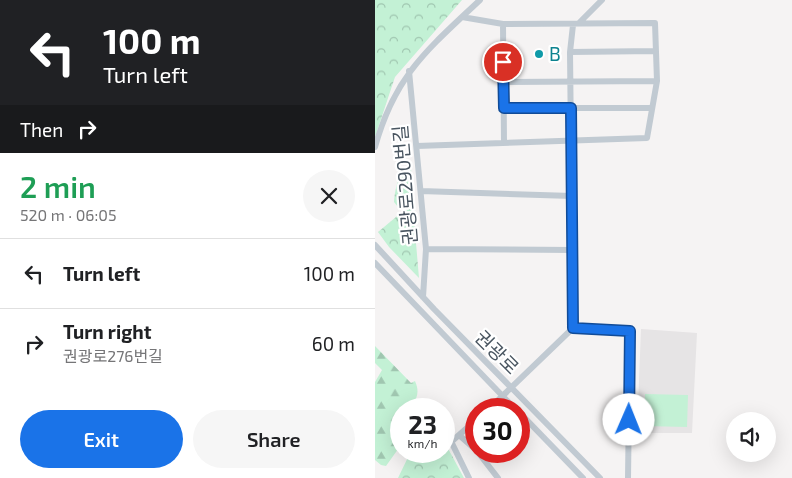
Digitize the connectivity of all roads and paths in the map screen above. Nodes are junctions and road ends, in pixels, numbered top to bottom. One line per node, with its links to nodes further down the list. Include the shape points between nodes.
1 (480, 0): 3 (street)
2 (600, 1): 5 (street)
3 (463, 17): 4 (street); 8 (street)
4 (503, 24): 5 (street); 11 (street)
5 (576, 24): 6 (street, via 655,23); 7 (street)
6 (656, 51): 7 (street); 10 (street)
7 (570, 52): 9 (street)
8 (409, 71): 17 (street, 권광로290번길); 18 (street, via 387,109)
9 (570, 80): 10 (street); 11 (street); 13 (street)
10 (657, 81): 14 (street)
11 (503, 82): 12 (street)
12 (504, 108): 13 (street); 16 (street)
13 (571, 108): 14 (street); 15 (street)
14 (651, 108): 15 (street, via 647,138)
15 (571, 139): 16 (street); 20 (street)
16 (504, 143): 17 (street)
17 (417, 146): 19 (street, 권광로290번길)
18 (375, 147)
19 (421, 191): 20 (street); 22 (street, 권광로290번길)
20 (572, 196): 23 (street)
21 (375, 245): 25 (street, 권광로)
22 (426, 249): 23 (street); 25 (street, 권광로290번길)
23 (573, 250): 26 (street)
24 (375, 263): 28 (street, 권광로)
25 (423, 297): 27 (street, 권광로)
26 (573, 328): 27 (street); 40 (street, via 630,331)
27 (512, 388): 28 (street); 39 (street, 권광로)
28 (503, 396)
29 (530, 424): 36 (street)
30 (465, 430): 31 (street)
31 (459, 435): 32 (street); 33 (street)
32 (455, 437)
33 (465, 440)
34 (455, 453): 37 (street)
35 (486, 463): 38 (street)
36 (580, 477)
37 (469, 478)
38 (498, 478)
39 (600, 478)
40 (628, 478)

